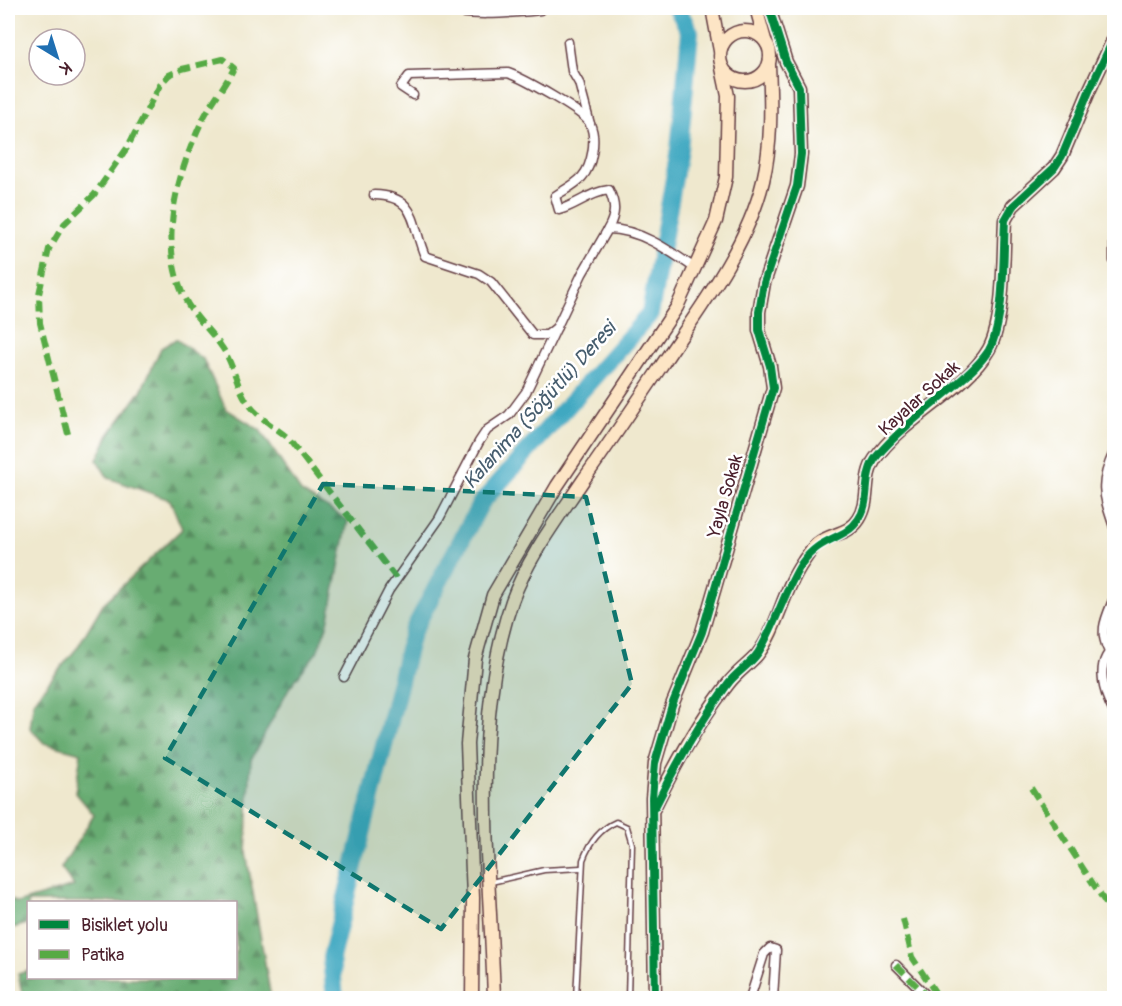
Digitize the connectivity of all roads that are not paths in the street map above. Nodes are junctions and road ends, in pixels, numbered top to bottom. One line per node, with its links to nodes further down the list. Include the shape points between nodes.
1 (434, 8): 5 (street, via 494,16)
2 (712, 8): 9 (main road)
3 (756, 8): 7 (main road)
4 (769, 8): 26 (main road, Yayla Sokak, via 786,62 799,87 801,154 797,186 764,283 759,312 759,330 773,388 702,632 662,738 655,763)
5 (540, 10)
6 (1114, 38): 26 (main road, Kayalar Sokak, via 1062,156 1013,206 1005,220 998,329 989,349 978,365 876,458 865,487 865,509 857,522 848,531 817,544 802,563 756,656 728,683 678,758)
7 (765, 40): 9 (main road, via 759,34 742,31 727,38); 10 (main road, via 771,57)
8 (568, 42): 13 (street, via 572,71)
9 (720, 52): 11 (main road)
10 (769, 65): 11 (main road, via 764,73 749,81 734,79); 28 (main road, via 771,136 763,183 718,286 545,536 513,599 494,664 488,705)
11 (722, 68): 18 (main road, via 728,96 726,177 716,221)
12 (413, 95): 13 (street, via 400,87 409,76 508,73 581,114)
13 (590, 124): 15 (street, via 589,167 581,179 555,196 559,210 596,191 609,190 615,202 615,216)
14 (374, 195): 19 (street, via 402,202 411,212 425,256 491,282 533,335 547,335)
15 (608, 229): 18 (street, via 623,229 653,242); 19 (street)
16 (1114, 238): 17 (street)
17 (1114, 261)
18 (696, 269): 30 (main road, via 677,307 557,486 493,595 475,659 466,744 473,898)
19 (558, 327): 24 (street, via 518,405 487,430 479,442 439,519 389,590)
20 (1114, 452): 21 (street, via 1103,478 1103,494)
21 (1114, 527)
22 (1114, 598): 23 (street, via 1102,634)
23 (1112, 650): 25 (street, via 1102,676)
24 (344, 677)
25 (1114, 712)
26 (652, 812): 34 (main road, Yayla Sokak)
27 (581, 868): 28 (lane, via 544,870); 32 (lane); 33 (lane, via 586,851 602,831 616,822 627,827 632,844)
28 (490, 882): 31 (main road)
29 (896, 964): 37 (street)
30 (472, 999)
31 (494, 999)
32 (576, 999)
33 (628, 999)
34 (655, 999)
35 (750, 999): 36 (street, via 764,954 770,948 776,950)
36 (774, 999)
37 (929, 999)

